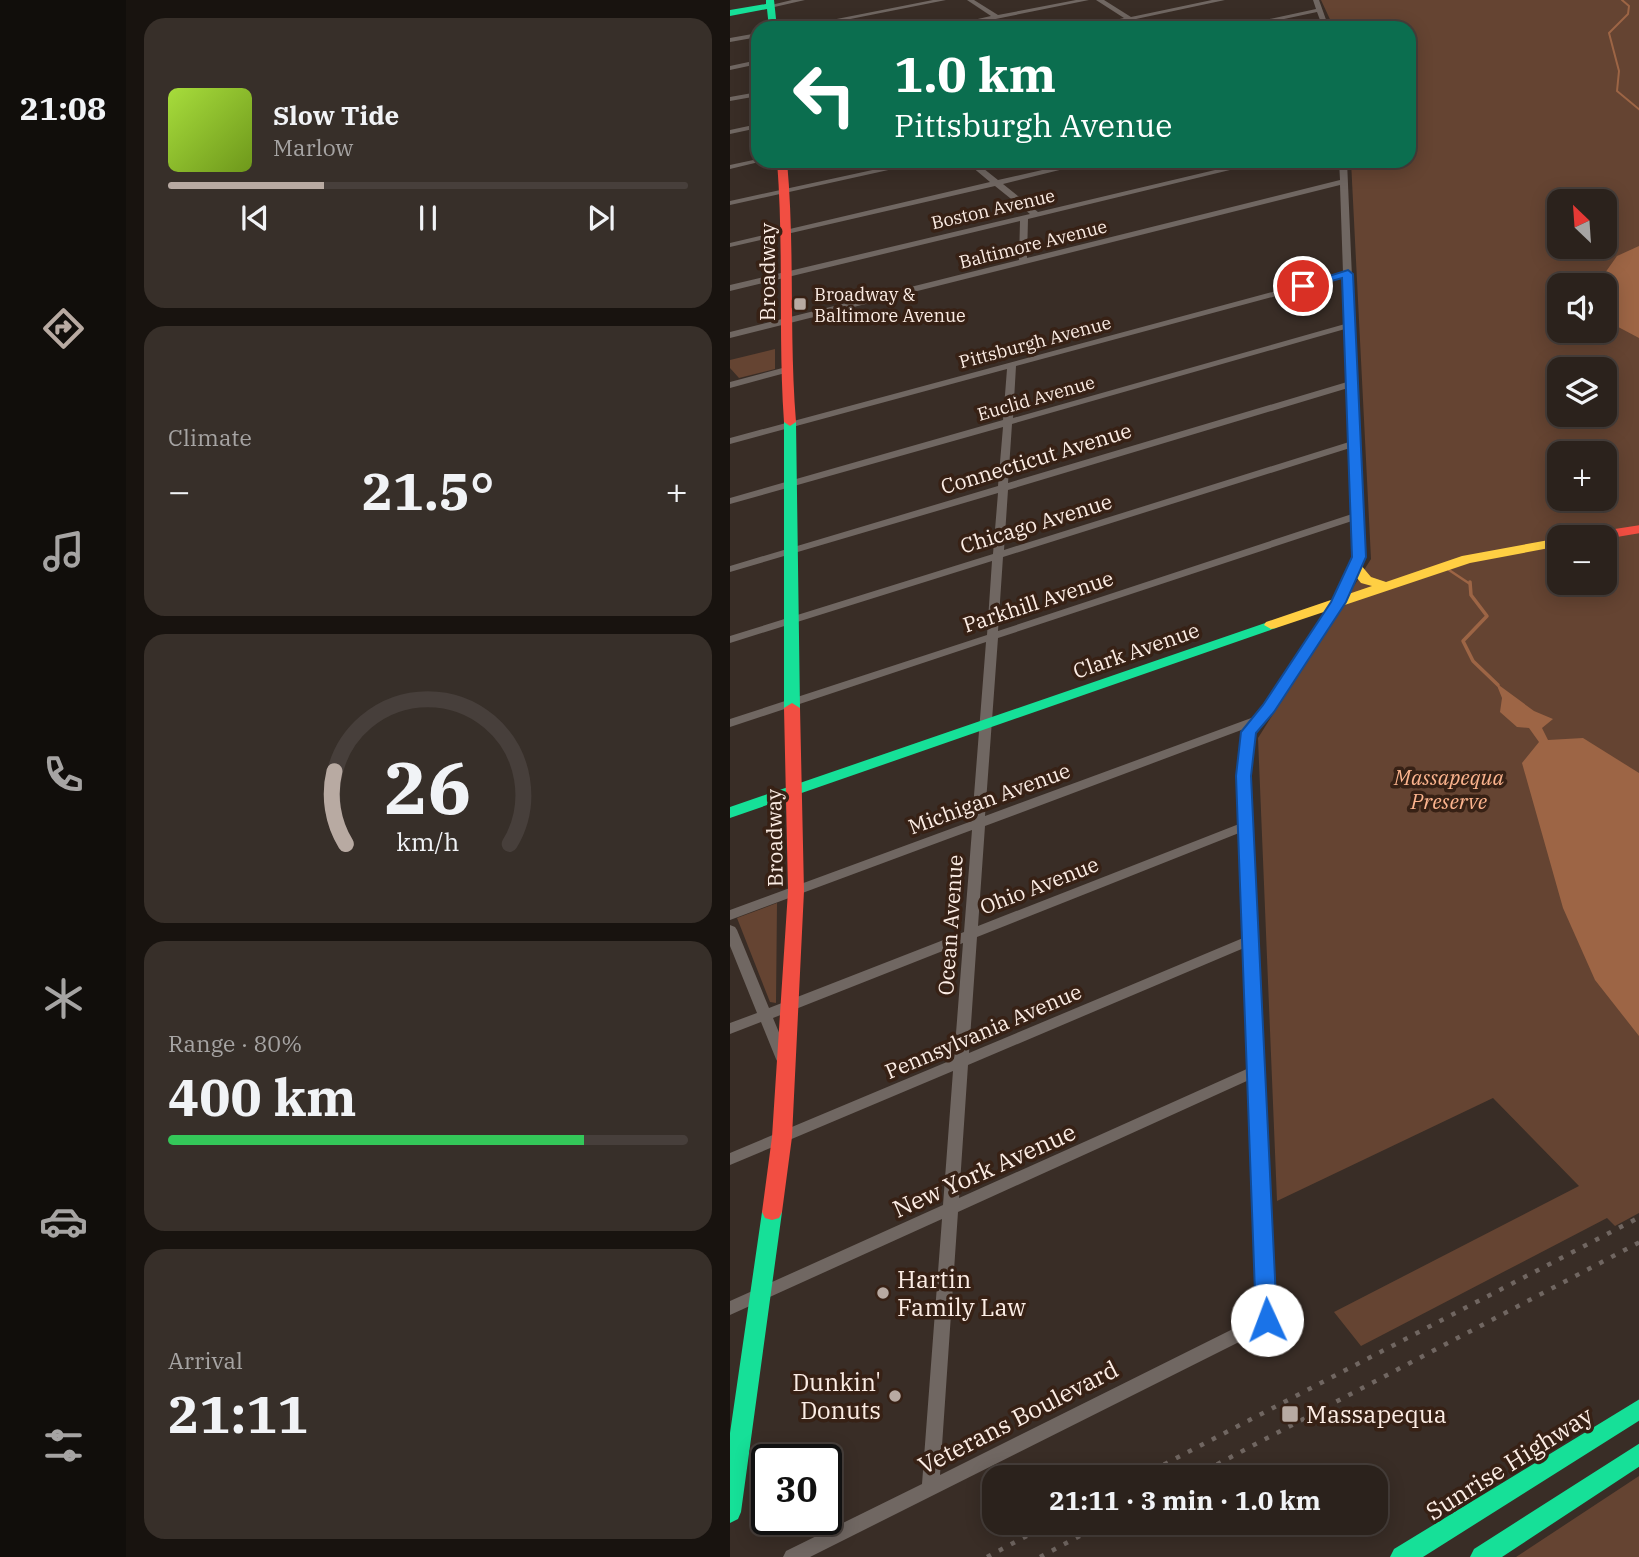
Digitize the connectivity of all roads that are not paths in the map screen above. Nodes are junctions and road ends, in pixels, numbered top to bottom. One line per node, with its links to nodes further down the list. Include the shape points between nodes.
1 (802, 0): 8 (street)
2 (944, 0): 14 (street)
3 (970, 0): 11 (street)
4 (1086, 0): 11 (street)
5 (1099, 0): 12 (street)
6 (1222, 0): 12 (street)
7 (1316, 0): 9 (street)
8 (770, 3): 10 (main road); 13 (main road)
9 (1319, 10): 18 (street); 19 (street)
10 (730, 13)
11 (996, 17): 15 (street)
12 (1130, 19): 16 (street); 17 (street)
13 (772, 21)
14 (832, 21)
15 (976, 21)
16 (1120, 21)
17 (1133, 21)
18 (1265, 21)
19 (1323, 21)
20 (751, 36): 21 (street)
21 (730, 40)
22 (751, 64): 23 (street)
23 (730, 68)
24 (751, 95): 25 (street)
25 (730, 99)
26 (751, 128): 27 (street)
27 (730, 132)
28 (751, 163): 29 (street)
29 (730, 167)
30 (783, 168): 40 (main road, Broadway)
31 (893, 168): 40 (street)
32 (978, 168): 39 (street)
33 (1062, 168): 39 (street)
34 (1218, 168): 37 (street)
35 (1234, 168): 37 (street, Boston Avenue)
36 (1343, 168): 38 (street)
37 (1222, 171): 42 (street, Boston Avenue)
38 (1343, 182): 46 (street, Baltimore Avenue); 48 (street)
39 (997, 183): 42 (street); 44 (street)
40 (786, 191): 41 (street); 44 (main road, Broadway)
41 (730, 203)
42 (1036, 215): 43 (street, Boston Avenue)
43 (1024, 218): 46 (street); 47 (street, Boston Avenue)
44 (789, 231): 45 (street); 47 (main road, Broadway)
45 (730, 245)
46 (1023, 262): 50 (street, Baltimore Avenue)
47 (789, 274): 49 (street, Boston Avenue); 50 (main road, Broadway)
48 (1348, 274): 51 (street); 53 (street, Pittsburgh Avenue)
49 (730, 288)
50 (788, 321): 52 (street, Baltimore Avenue); 54 (main road, Broadway)
51 (1350, 325): 55 (street); 57 (street, Euclid Avenue)
52 (730, 335)
53 (1012, 364): 57 (street, Ocean Avenue); 58 (street, Pittsburgh Avenue)
54 (786, 370): 56 (street); 58 (main road, Broadway)
55 (1352, 384): 60 (street); 62 (street, Connecticut Avenue)
56 (730, 385)
57 (1008, 422): 61 (street, Euclid Avenue); 62 (street, Ocean Avenue)
58 (790, 425): 59 (street, Pittsburgh Avenue); 61 (main road, Broadway)
59 (730, 441)
60 (1355, 443): 64 (street); 69 (street, Chicago Avenue)
61 (790, 484): 63 (street, Euclid Avenue); 68 (main road, Broadway)
62 (1004, 488): 68 (street, Connecticut Avenue); 69 (street, Ocean Avenue)
63 (730, 501)
64 (1357, 516): 70 (street, via 1359,557); 75 (street, Parkhill Avenue)
65 (1639, 529): 66 (main road)
66 (1617, 533)
67 (1547, 544): 72 (main road, Clark Avenue, via 1467,559)
68 (793, 551): 71 (street, Connecticut Avenue); 74 (main road, Broadway)
69 (997, 555): 74 (street, Chicago Avenue); 75 (street, Ocean Avenue)
70 (1355, 568): 72 (main road, via 1366,580); 73 (street)
71 (730, 569)
72 (1385, 586): 73 (main road, Clark Avenue)
73 (1338, 602): 78 (street); 80 (main road, Clark Avenue)
74 (791, 621): 76 (street, Chicago Avenue); 77 (main road, Broadway)
75 (992, 637): 77 (street, Parkhill Avenue); 80 (street, Ocean Avenue)
76 (730, 640)
77 (792, 703): 79 (street, Parkhill Avenue); 81 (main road, Broadway)
78 (1261, 719): 83 (street, Michigan Avenue); 84 (street, via 1248,732 1245,743)
79 (730, 723)
80 (986, 725): 81 (main road, Clark Avenue); 83 (street, Ocean Avenue)
81 (794, 791): 82 (main road, Clark Avenue); 85 (main road, Broadway)
82 (730, 813)
83 (979, 825): 85 (street, Michigan Avenue); 88 (street, Ocean Avenue)
84 (1246, 826): 88 (street, Ohio Avenue); 89 (street)
85 (796, 891): 86 (street, Michigan Avenue); 90 (main road, Broadway)
86 (730, 915)
87 (730, 930): 91 (street)
88 (969, 935): 90 (street, Ohio Avenue); 93 (street, Ocean Avenue)
89 (1251, 940): 93 (street, Pennsylvania Avenue); 95 (street)
90 (790, 1006): 91 (street, Ohio Avenue); 94 (main road, Broadway)
91 (766, 1014): 92 (street, Ohio Avenue); 94 (street)
92 (730, 1029)
93 (961, 1064): 96 (street, Pennsylvania Avenue); 98 (street, Ocean Avenue)
94 (786, 1066): 96 (main road, Broadway)
95 (1256, 1071): 98 (street, New York Avenue); 104 (street, Veterans Boulevard, via 1267,1320)
96 (782, 1137): 97 (street, Pennsylvania Avenue); 99 (main road, Broadway)
97 (730, 1159)
98 (950, 1211): 99 (street, New York Avenue); 104 (street, Ocean Avenue)
99 (760, 1294): 100 (street, New York Avenue); 102 (main road, Broadway)
100 (730, 1307)
101 (1639, 1408): 107 (main road, Sunrise Highway)
102 (736, 1439): 105 (main road, Broadway)
103 (1639, 1452): 108 (main road)
104 (930, 1488): 106 (street, Veterans Boulevard)
105 (730, 1512)
106 (792, 1557)
107 (1402, 1557)
108 (1482, 1557)

